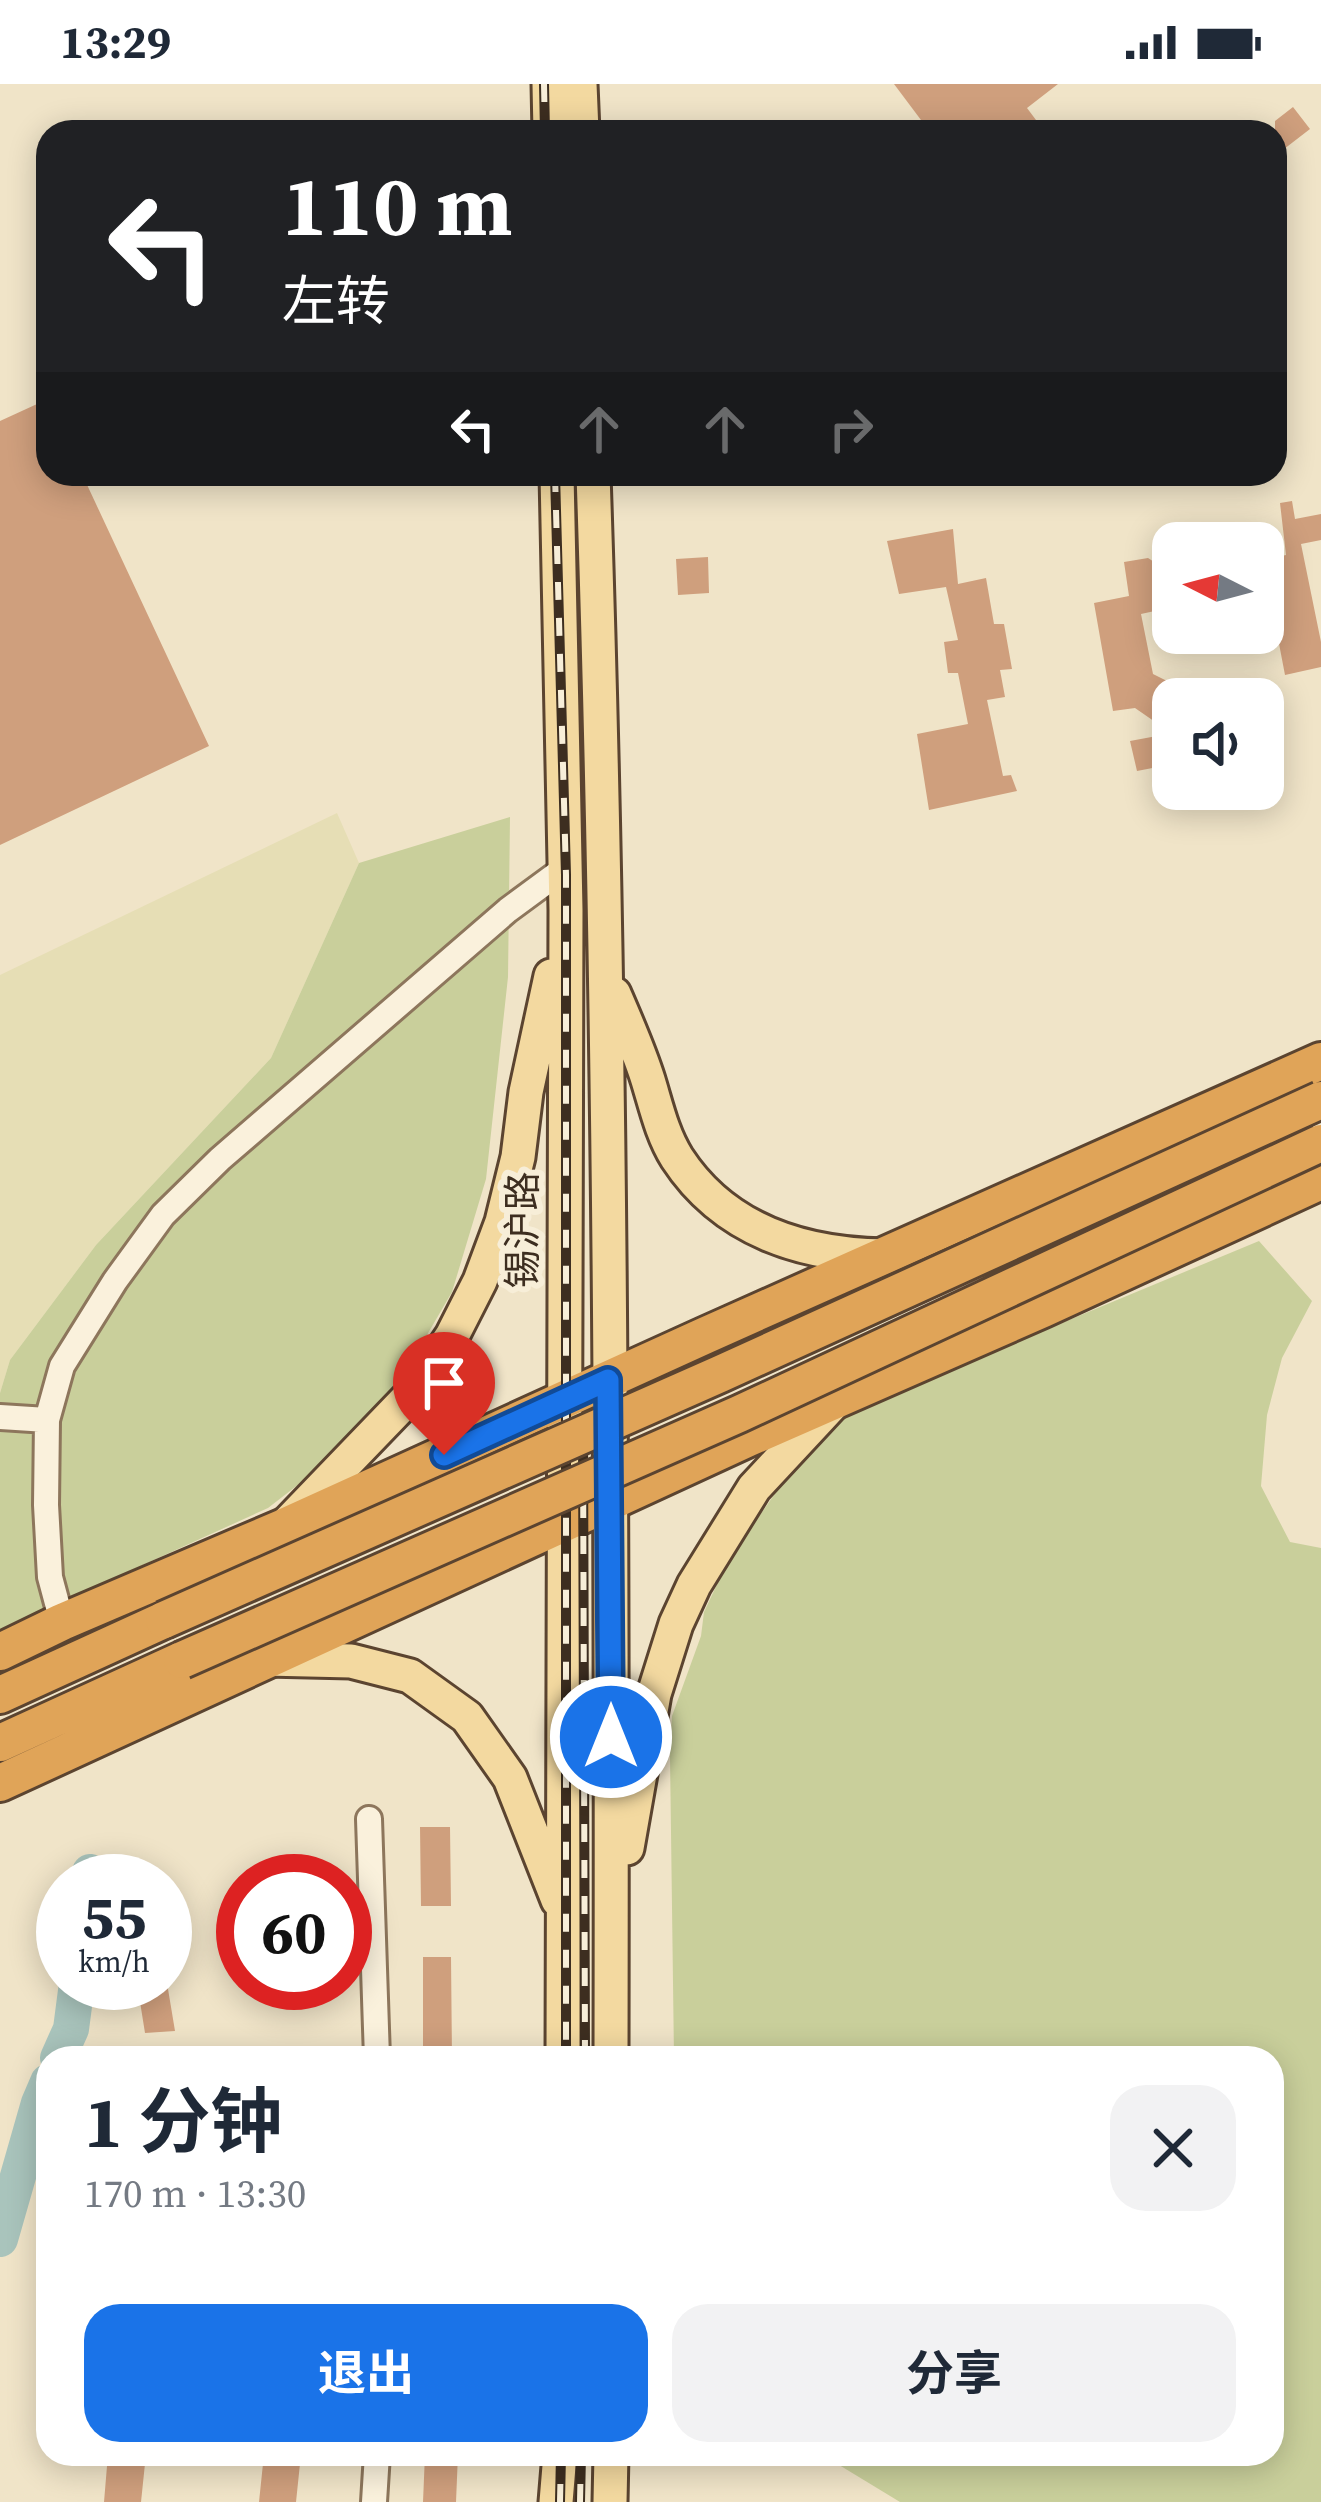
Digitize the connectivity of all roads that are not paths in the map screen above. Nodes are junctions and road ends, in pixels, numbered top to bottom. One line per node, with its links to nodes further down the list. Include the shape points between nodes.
1 (549, 84): 3 (main road)
2 (580, 84): 4 (main road)
3 (550, 120)
4 (582, 120)
5 (557, 486): 7 (main road, 锡沪路)
6 (593, 486): 9 (main road)
7 (565, 868): 8 (main road, 锡沪路); 19 (street, via 163,1215 62,1366)
8 (566, 910): 17 (main road, 锡沪路); 22 (main road, via 518,1157 480,1281 416,1390)
9 (606, 972): 14 (main road, via 659,1119 705,1192 773,1238); 15 (main road)
10 (1321, 1060): 14 (highway)
11 (1321, 1100): 26 (highway, bridge)
12 (1321, 1143): 27 (highway, bridge, via 739,1414)
13 (1321, 1181): 16 (highway)
14 (886, 1256): 15 (highway)
15 (608, 1380): 17 (highway); 20 (main road)
16 (836, 1400): 20 (highway); 31 (main road, via 754,1488 676,1624 654,1694)
17 (563, 1401): 21 (main road, 锡沪路); 22 (highway)
18 (0, 1417): 19 (street)
19 (47, 1420): 23 (street, via 50,1577)
20 (611, 1501): 21 (highway); 31 (main road)
21 (565, 1524): 25 (highway); 30 (main road, 锡沪路)
22 (284, 1527): 23 (highway)
23 (62, 1622): 24 (highway)
24 (0, 1652)
25 (264, 1659): 28 (highway); 30 (main road, via 351,1660 410,1676 467,1717 510,1778)
26 (0, 1695)
27 (0, 1743)
28 (0, 1784)
29 (369, 1820): 32 (street)
30 (565, 1917): 33 (main road, 锡沪路)
31 (611, 1927): 34 (main road)
32 (377, 2046)
33 (563, 2046)
34 (611, 2046)
35 (376, 2466): 38 (street)
36 (559, 2466): 39 (main road)
37 (611, 2466): 40 (main road)
38 (374, 2502)
39 (556, 2502)
40 (610, 2502)

